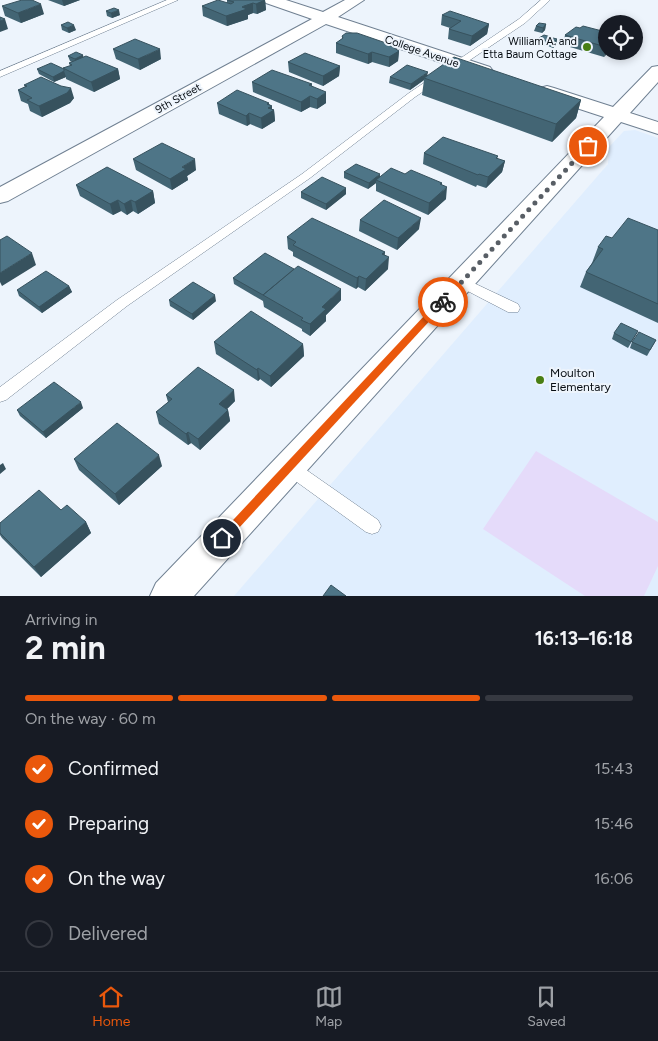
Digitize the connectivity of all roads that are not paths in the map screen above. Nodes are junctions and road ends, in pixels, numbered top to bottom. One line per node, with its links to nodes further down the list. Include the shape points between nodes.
1 (174, 0): 8 (lane)
2 (271, 0): 5 (street, College Avenue)
3 (356, 0): 5 (street, 9th Street)
4 (546, 0): 6 (lane, via 522,21)
5 (324, 18): 6 (street, College Avenue); 13 (street, 9th Street)
6 (457, 63): 9 (street, College Avenue); 16 (lane, via 306,176 122,303)
7 (658, 71): 11 (street)
8 (0, 74)
9 (504, 78)
10 (533, 87): 11 (street)
11 (617, 114): 12 (street); 14 (street)
12 (658, 128)
13 (0, 196)
14 (461, 282): 15 (lane); 17 (street)
15 (513, 308)
16 (0, 396)
17 (289, 467): 18 (lane); 19 (street)
18 (372, 526)
19 (169, 596)

